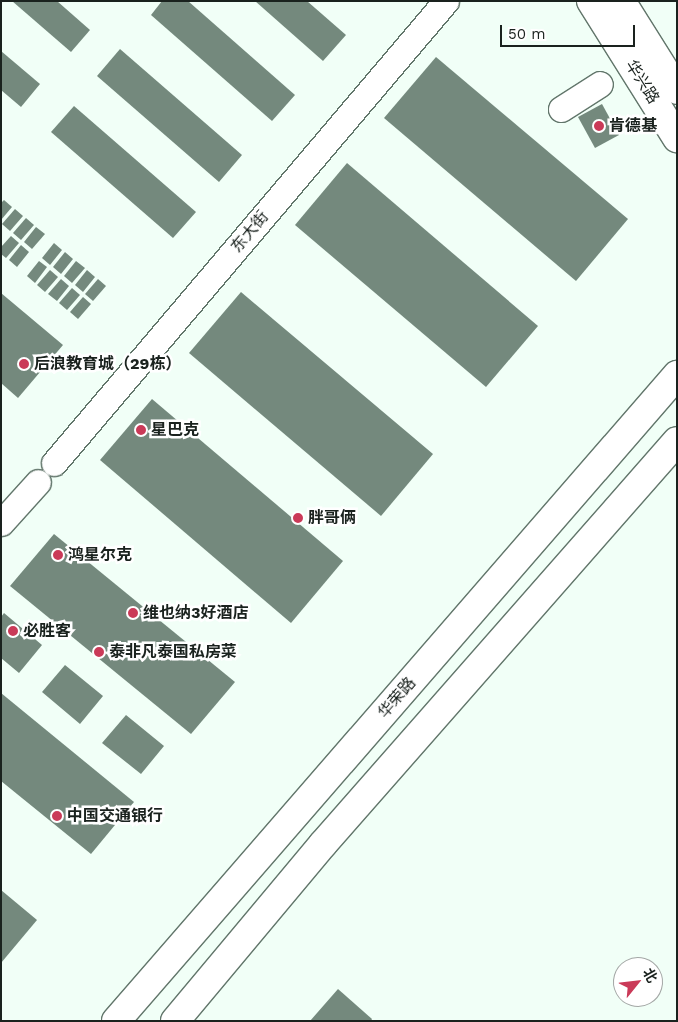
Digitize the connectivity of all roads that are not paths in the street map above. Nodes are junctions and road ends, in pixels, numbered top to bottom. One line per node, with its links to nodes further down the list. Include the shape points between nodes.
1 (446, 1): 10 (street, 东大街)
2 (591, 1): 7 (main road, 华兴路)
3 (621, 1): 5 (main road, 华兴路)
4 (600, 84): 6 (street)
5 (677, 90)
6 (561, 109)
7 (677, 138)
8 (677, 375): 13 (main road, 华荣路)
9 (677, 441): 14 (main road, via 323,844)
10 (54, 463)
11 (38, 482): 12 (street)
12 (1, 523)
13 (116, 1021)
14 (175, 1021)

